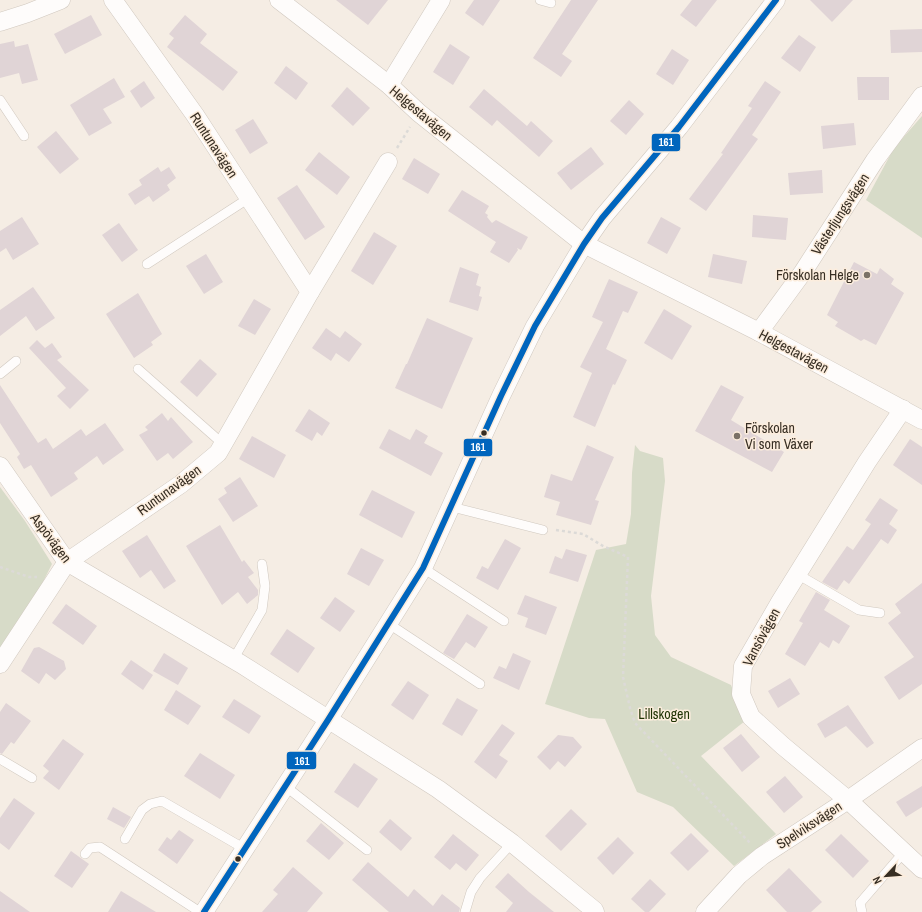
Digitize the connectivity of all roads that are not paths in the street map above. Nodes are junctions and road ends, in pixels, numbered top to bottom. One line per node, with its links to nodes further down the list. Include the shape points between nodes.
1 (61, 0): 8 (street)
2 (113, 0): 14 (street, Runtunavägen, via 195,115)
3 (279, 0): 9 (street, Helgestavägen)
4 (441, 0): 9 (street)
5 (540, 0): 7 (lane)
6 (776, 0): 15 (street, via 679,127 602,218)
7 (551, 3)
8 (0, 22)
9 (389, 85): 15 (street, Helgestavägen, via 419,113)
10 (922, 96): 18 (street, Västerljungsvägen, via 875,160 803,272)
11 (0, 100): 12 (lane)
12 (24, 136)
13 (388, 162): 17 (street, Runtunavägen)
14 (249, 198): 16 (lane); 17 (street, Runtunavägen)
15 (584, 244): 18 (street, Helgestavägen); 26 (street, via 535,326)
16 (147, 264)
17 (310, 292): 24 (street, Runtunavägen)
18 (759, 332): 22 (street, Helgestavägen)
19 (16, 361): 21 (lane)
20 (138, 369): 24 (lane)
21 (0, 374)
22 (903, 409): 23 (street, Helgestavägen); 31 (street, Vansövägen)
23 (922, 420)
24 (223, 444): 28 (street, Runtunavägen, via 218,453 181,484)
25 (0, 466): 28 (street, Aspövägen)
26 (452, 507): 27 (lane); 30 (street)
27 (543, 530)
28 (67, 562): 35 (street, Aspövägen); 36 (street, Runtunavägen)
29 (262, 564): 35 (lane, via 265,586 262,610)
30 (423, 568): 33 (lane); 34 (street)
31 (797, 574): 32 (lane, via 859,610); 43 (street, Vansövägen, via 743,666 741,694 751,717)
32 (880, 613)
33 (504, 621)
34 (389, 624): 37 (lane); 38 (street)
35 (233, 660): 38 (street, Aspövägen)
36 (0, 664)
37 (480, 684)
38 (328, 720): 42 (street); 45 (street, Aspövägen, via 438,789)
39 (922, 748): 43 (street, Spelviksvägen)
40 (0, 759): 41 (lane)
41 (32, 778)
42 (285, 786): 46 (street); 47 (lane)
43 (848, 800): 48 (street, Vansövägen); 55 (street, Spelviksvägen, via 762,856 739,875)
44 (125, 839): 46 (lane, via 142,810 150,804 162,802)
45 (512, 843): 53 (lane, via 480,878 471,892); 54 (street, Aspövägen)
46 (245, 849): 52 (street)
47 (367, 850)
48 (904, 852): 50 (street, Vansövägen); 56 (lane, via 860,903)
49 (85, 854): 51 (lane, via 90,848 100,847)
50 (922, 870)
51 (200, 912)
52 (204, 912)
53 (465, 912)
54 (595, 912)
55 (705, 912)
56 (862, 912)

